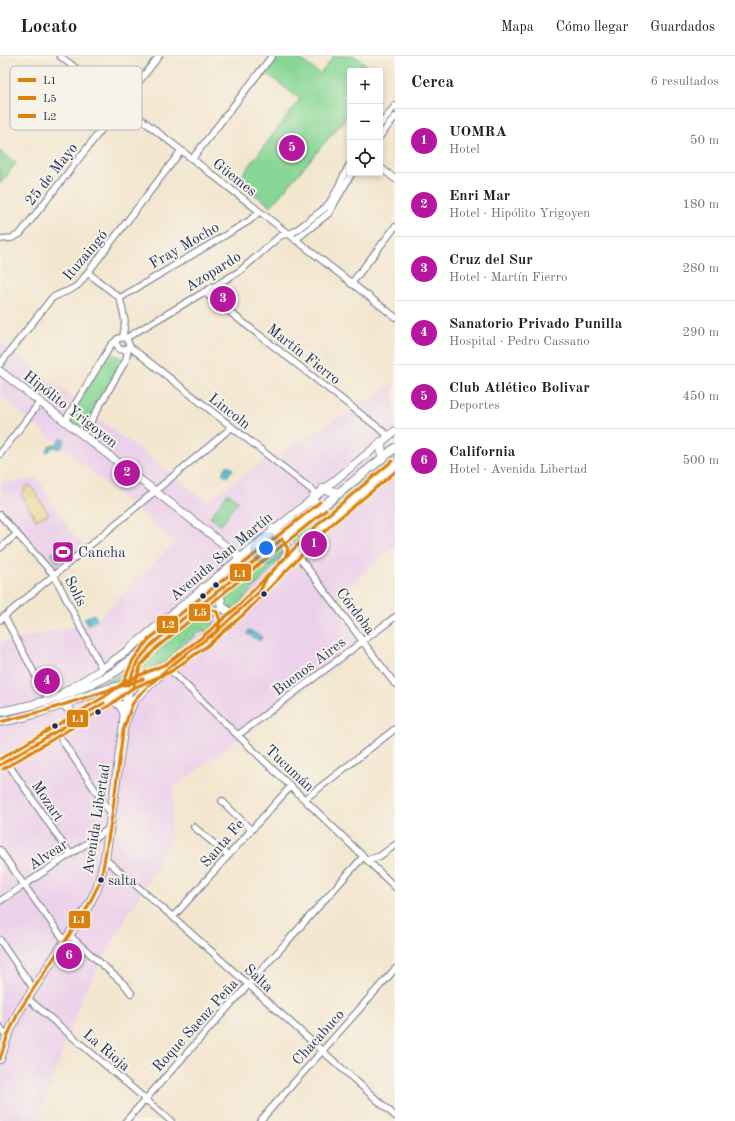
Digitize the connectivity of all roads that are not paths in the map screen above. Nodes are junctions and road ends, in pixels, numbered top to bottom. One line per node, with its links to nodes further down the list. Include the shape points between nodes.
1 (60, 56): 4 (street, Güemes)
2 (158, 56): 5 (street, 25 de Mayo)
3 (272, 56): 13 (street)
4 (73, 66)
5 (142, 76)
6 (395, 106): 9 (street)
7 (395, 117): 11 (street)
8 (142, 120): 12 (street, Güemes)
9 (383, 121)
10 (100, 130): 21 (street, 25 de Mayo, via 20,234)
11 (383, 132)
12 (181, 151): 13 (street, Güemes); 23 (street, Ituzaingó)
13 (192, 159): 18 (street, Güemes)
14 (347, 169): 20 (street, Azopardo, via 330,204 294,232)
15 (383, 169): 17 (street)
16 (350, 176): 22 (street, via 329,213)
17 (395, 179)
18 (259, 212): 20 (street, Güemes); 26 (street, Fray Mocho, via 249,221)
19 (395, 227): 24 (street)
20 (287, 234): 22 (street, Güemes); 25 (street, Azopardo, via 280,236 240,271)
21 (0, 239)
22 (295, 240): 24 (street, Güemes)
23 (88, 273): 26 (street); 30 (street, Ituzaingó, via 72,290 51,299)
24 (352, 284): 27 (street, Güemes)
25 (204, 292): 28 (street, Azopardo); 35 (street, Martín Fierro)
26 (120, 298): 28 (street, via 125,321)
27 (395, 317)
28 (122, 338): 29 (street, via 129,342); 29 (street, via 116,346 124,350); 33 (street, Azopardo, via 111,345)
29 (128, 347): 34 (street, Lincoln); 36 (street, via 126,360)
30 (0, 364)
31 (0, 371): 32 (main road, Hipólito Yrigoyen)
32 (40, 402): 33 (main road, Hipólito Yrigoyen); 39 (street)
33 (65, 422): 36 (main road, Hipólito Yrigoyen)
34 (231, 428): 42 (street); 44 (street, Lincoln)
35 (392, 433): 37 (main road, Avenida San Martín)
36 (83, 435): 42 (main road, Hipólito Yrigoyen)
37 (381, 442): 40 (main road); 44 (main road, Avenida San Martín)
38 (395, 448): 40 (main road)
39 (0, 454)
40 (382, 458): 43 (main road)
41 (395, 465): 51 (main road, via 328,521)
42 (155, 490): 52 (main road, Hipólito Yrigoyen); 53 (street)
43 (339, 493): 44 (main road); 45 (main road)
44 (317, 494): 45 (main road); 47 (main road, Avenida San Martín)
45 (315, 512): 49 (main road)
46 (1, 519): 48 (street, Solís)
47 (273, 529): 49 (main road); 52 (main road, Avenida San Martín)
48 (17, 534): 50 (street); 53 (street, Solís)
49 (284, 541): 51 (main road); 55 (main road); 56 (main road, via 288,549 287,555 267,577)
50 (0, 548)
51 (295, 554): 56 (main road); 65 (street, Córdoba)
52 (240, 557): 54 (main road, Avenida San Martín)
53 (54, 575): 61 (street); 68 (street, Solís)
54 (203, 588): 57 (main road); 62 (main road, Avenida San Martín)
55 (222, 588): 57 (main road); 59 (main road, via 222,607 231,613)
56 (260, 591): 59 (main road)
57 (211, 597): 58 (main road)
58 (196, 609): 63 (main road, via 207,606 217,612 220,621); 64 (main road)
59 (240, 611): 63 (main road)
60 (395, 617): 65 (street, Buenos Aires)
61 (2, 618): 72 (street)
62 (160, 624): 64 (main road); 68 (main road, Avenida San Martín)
63 (218, 630): 67 (main road)
64 (166, 633): 66 (main road)
65 (363, 641): 69 (street, Córdoba); 82 (street, Buenos Aires)
66 (152, 644): 70 (main road, Avenida Libertad, via 137,662); 71 (main road, via 106,678)
67 (168, 668): 70 (main road); 79 (main road, Avenida Libertad, via 134,700); 82 (street, Tucumán)
68 (102, 669): 71 (main road, Avenida San Martín)
69 (395, 684)
70 (128, 685): 73 (main road); 74 (main road, via 102,691); 76 (main road, Avenida Libertad)
71 (58, 696): 72 (main road)
72 (48, 699): 75 (main road)
73 (107, 701): 76 (main road, via 120,705); 77 (main road)
74 (64, 705): 77 (main road, via 69,709); 78 (main road)
75 (0, 712)
76 (124, 714): 79 (main road, Avenida Libertad)
77 (73, 721): 81 (main road)
78 (0, 722)
79 (124, 724): 87 (main road, Avenida Libertad)
80 (395, 729): 85 (street)
81 (56, 731): 83 (main road); 87 (street)
82 (238, 735): 84 (street, Tucumán)
83 (3, 763): 93 (street, Mozart)
84 (291, 786): 85 (street, Tucumán); 90 (street, Santa Fe)
85 (305, 799): 96 (street, Tucumán)
86 (222, 801): 90 (street)
87 (112, 816): 89 (main road, Avenida Libertad)
88 (194, 827): 94 (street)
89 (110, 828): 93 (street, Alvear); 95 (main road, Avenida Libertad)
90 (250, 829): 94 (street, Santa Fe)
91 (395, 845): 96 (street, Roque Saenz Peña, via 380,856)
92 (0, 850): 97 (street)
93 (70, 854): 97 (street, Alvear)
94 (228, 855): 100 (street, Santa Fe)
95 (105, 859): 100 (street, Salta); 101 (main road, Avenida Libertad, via 97,890)
96 (365, 859): 98 (street, Tucumán); 104 (street, Roque Saenz Peña)
97 (24, 885): 99 (street, Alvear); 101 (street)
98 (395, 887)
99 (0, 901)
100 (173, 917): 104 (street, Salta)
101 (67, 938): 105 (main road, Avenida Libertad); 106 (street, via 125,985)
102 (0, 940): 105 (street)
103 (395, 969): 110 (street, Chacabuco)
104 (247, 984): 110 (street, Salta); 112 (street, Roque Saenz Peña)
105 (33, 988): 107 (main road, Avenida Libertad)
106 (131, 993)
107 (27, 998): 109 (main road, Avenida Libertad); 112 (street, La Rioja)
108 (0, 1027): 109 (street)
109 (7, 1037): 111 (main road, Avenida Libertad)
110 (322, 1050): 113 (street, Salta); 116 (street, Chacabuco)
111 (0, 1060)
112 (145, 1099): 114 (street, Roque Saenz Peña); 115 (street, La Rioja)
113 (395, 1116)
114 (126, 1121)
115 (171, 1121)
116 (260, 1121)

